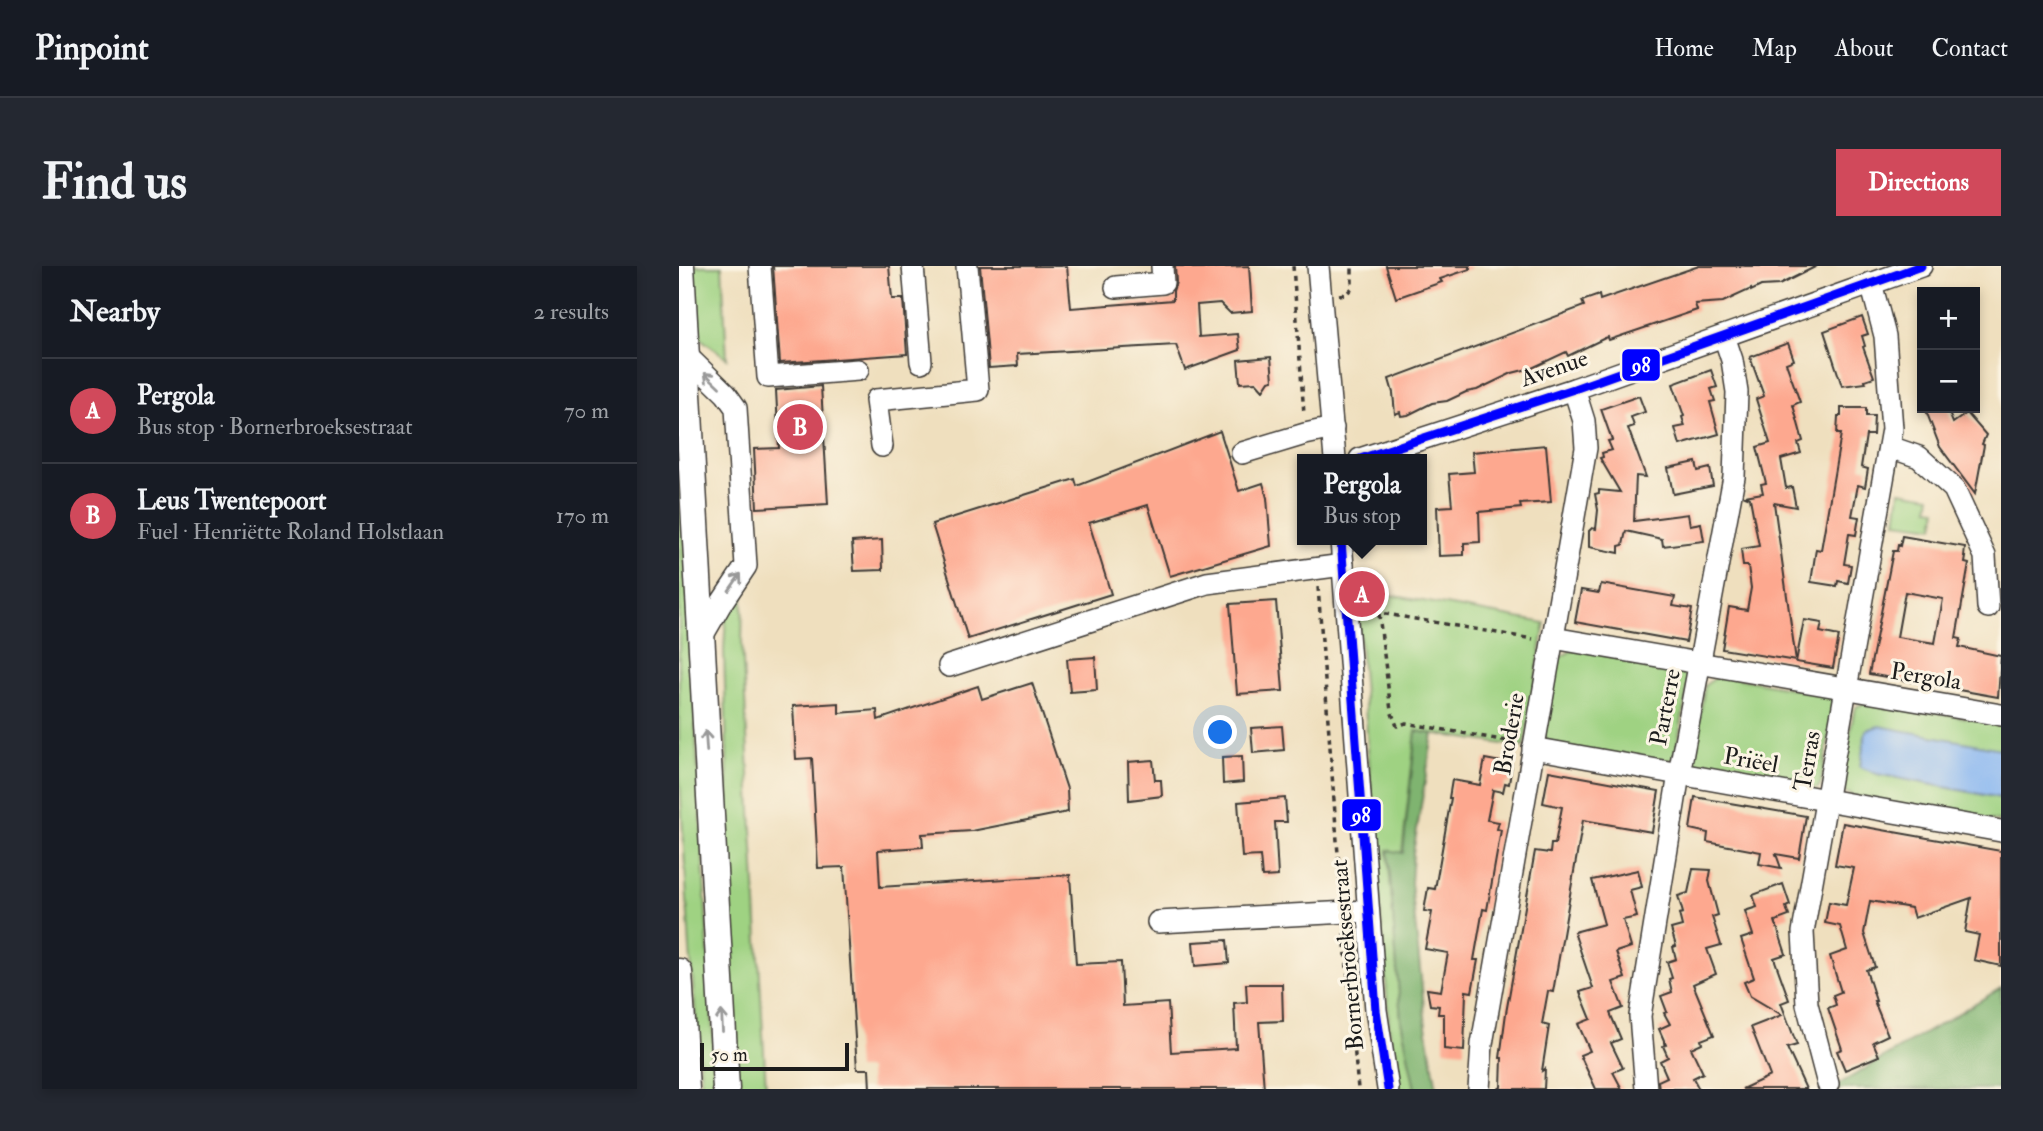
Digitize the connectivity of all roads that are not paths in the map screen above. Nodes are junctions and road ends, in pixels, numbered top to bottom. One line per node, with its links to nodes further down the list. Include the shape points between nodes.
1 (681, 266): 11 (main road)
2 (760, 266): 13 (street, via 768,377)
3 (913, 266): 12 (street)
4 (967, 266): 16 (street, via 978,390 876,400)
5 (1162, 266): 9 (street, via 1163,283)
6 (1318, 266): 15 (street)
7 (1921, 266): 8 (street, Avenue)
8 (1883, 275): 10 (street, Avenue); 17 (street, Terras, via 1892,404)
9 (1116, 286)
10 (1724, 336): 14 (street, Avenue); 26 (street, Parterre, via 1737,392 1734,477)
11 (686, 355): 24 (main road); 24 (street, one-way to 11, via 746,566 736,408)
12 (921, 362)
13 (858, 370)
14 (1574, 389): 20 (street, Avenue); 25 (street, Broderie, via 1586,448)
15 (1333, 428): 18 (street); 19 (street)
16 (881, 446)
17 (1890, 447): 23 (street, via 1919,457 1954,489 1985,556); 28 (street, Terras)
18 (1242, 453)
19 (1335, 454)
20 (1375, 454)
21 (1341, 545): 22 (street, Bornerbroeksestraat)
22 (1343, 565): 27 (street, via 1207,583); 34 (street, Bornerbroeksestraat)
23 (1988, 607)
24 (700, 640): 39 (main road, one-way to 24)
25 (1553, 640): 26 (street, Pergola); 30 (street, Broderie)
26 (1700, 664): 28 (street, Pergola); 31 (street, Parterre)
27 (949, 667)
28 (1846, 689): 29 (street, Pergola); 32 (street, Terras)
29 (2001, 715)
30 (1533, 747): 31 (street, Priëel); 41 (street, Broderie, via 1482,1044)
31 (1679, 774): 32 (street, Priëel); 42 (street, Parterre, via 1640,1016)
32 (1827, 800): 33 (street, Priëel); 37 (street, Terras, via 1803,932 1807,1004)
33 (2001, 831)
34 (1368, 911): 35 (street); 40 (street, Bornerbroeksestraat)
35 (1158, 922)
36 (679, 972): 38 (main road)
37 (1828, 1084)
38 (685, 1089)
39 (726, 1089)
40 (1388, 1089)
41 (1479, 1089)
42 (1646, 1089)

